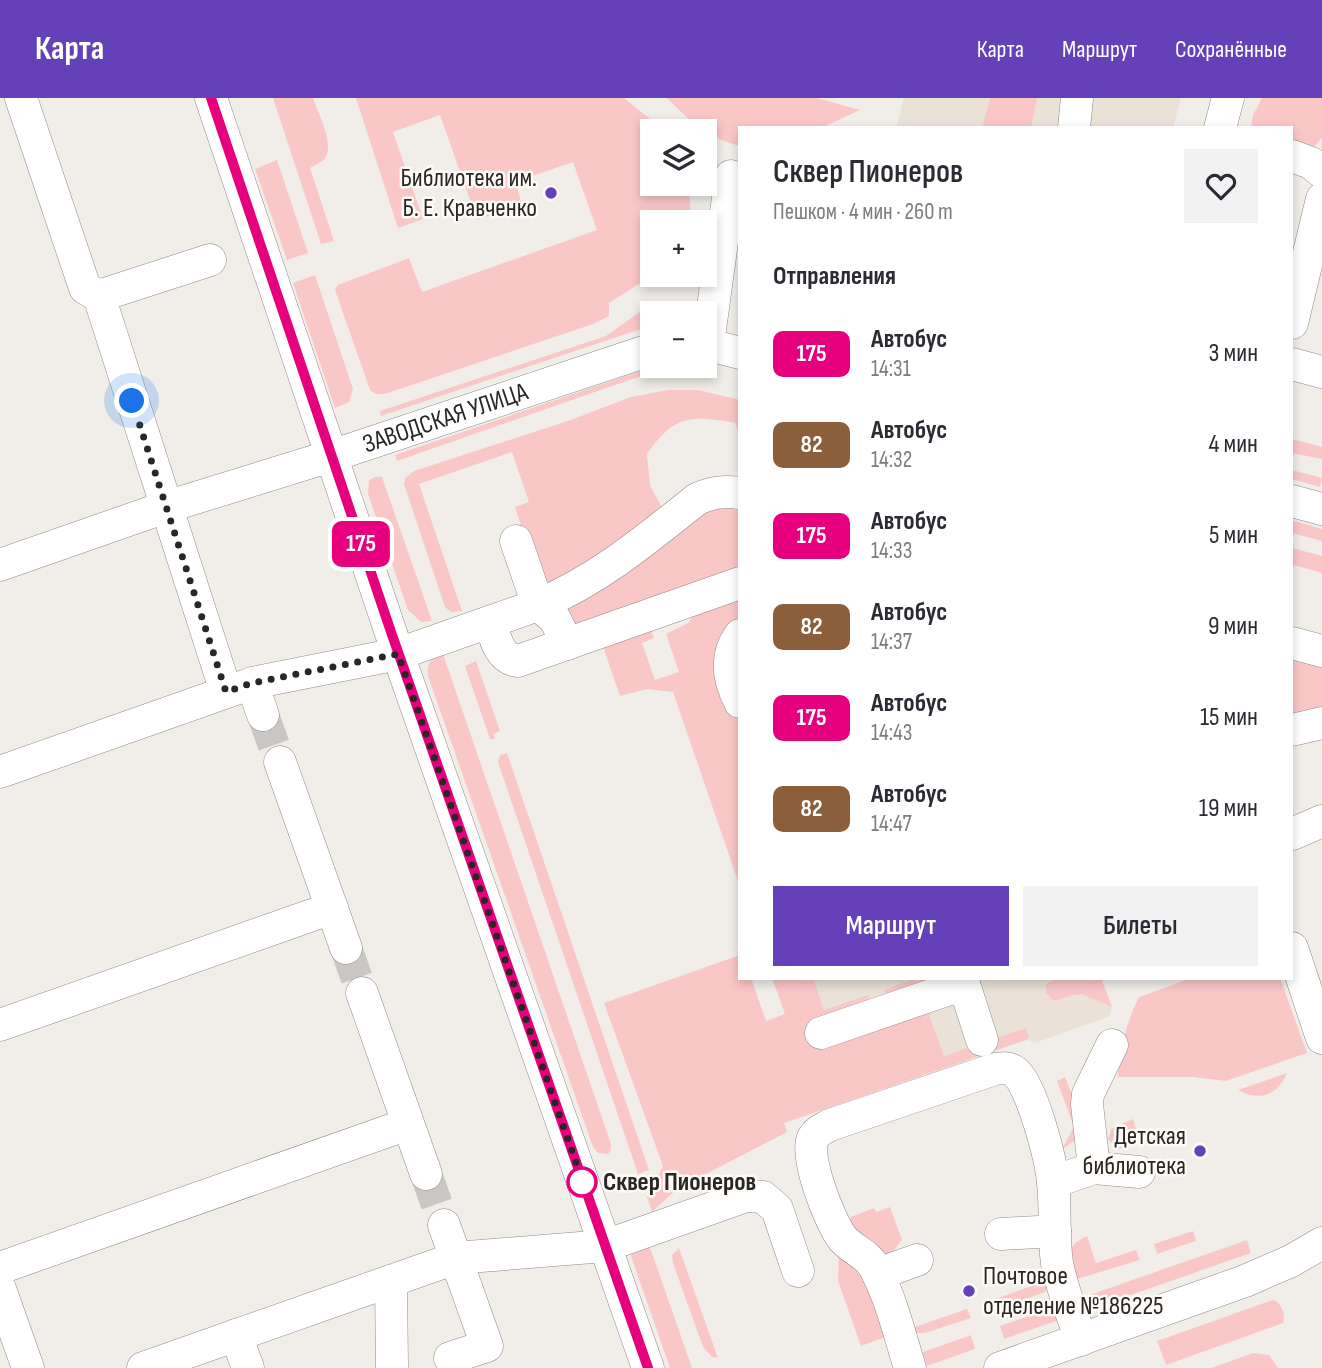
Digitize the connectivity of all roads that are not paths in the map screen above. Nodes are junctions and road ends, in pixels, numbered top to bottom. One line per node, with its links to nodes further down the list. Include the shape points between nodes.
1 (21, 98): 13 (street, via 85,288)
2 (211, 98): 21 (street)
3 (1077, 98): 5 (street)
4 (1228, 98): 6 (street)
5 (1074, 126)
6 (1221, 126)
7 (1293, 156): 8 (street)
8 (1322, 172)
9 (732, 176): 12 (street)
10 (1322, 200): 15 (street)
11 (210, 260): 13 (street)
12 (729, 266): 14 (street)
13 (99, 296): 24 (street)
14 (717, 307)
15 (1303, 315)
16 (717, 347): 17 (street)
17 (738, 352)
18 (640, 353): 21 (street, ЗАВОДСКАЯ УЛИЦА)
19 (1293, 364): 20 (street)
20 (1322, 372)
21 (331, 456): 24 (street, ЗАВОДСКАЯ УЛИЦА); 35 (street)
22 (738, 493): 29 (street, via 710,493 697,499 603,572)
23 (1293, 501): 25 (street)
24 (166, 507): 27 (street, ЗАВОДСКАЯ УЛИЦА); 36 (street)
25 (1322, 509)
26 (516, 541): 29 (street)
27 (0, 565)
28 (738, 584): 33 (street)
29 (538, 605): 30 (street); 33 (street, via 555,619)
30 (490, 622): 33 (street, via 499,647 510,660); 35 (street)
31 (738, 638): 37 (street, via 729,665)
32 (1293, 643): 34 (street)
33 (567, 644)
34 (1322, 650)
35 (398, 654): 36 (street); 64 (street)
36 (239, 687): 38 (street); 42 (street)
37 (738, 697)
38 (263, 715)
39 (1322, 723): 40 (street)
40 (1293, 730)
41 (280, 762): 45 (street)
42 (0, 772)
43 (1322, 821): 44 (street)
44 (1293, 834)
45 (332, 908): 46 (street); 50 (street)
46 (346, 948)
47 (1293, 951): 52 (street)
48 (963, 981): 51 (street); 53 (street)
49 (362, 993): 55 (street)
50 (0, 1025)
51 (821, 1033)
52 (1322, 1038)
53 (982, 1040)
54 (1112, 1045): 56 (street, via 1088,1094)
55 (408, 1124): 58 (street); 67 (street)
56 (1094, 1168): 57 (street); 59 (street)
57 (1139, 1172)
58 (426, 1174)
59 (1054, 1182): 61 (street); 69 (street, via 1044,1135 1024,1084 1005,1068 820,1130 813,1138 811,1157 830,1216 844,1240 873,1263)
60 (444, 1225): 65 (street)
61 (1055, 1231): 62 (street); 73 (street, via 1059,1274)
62 (1001, 1234)
63 (1322, 1243): 73 (street, via 1245,1281)
64 (605, 1246): 65 (street); 68 (street, via 754,1195 764,1196 777,1209); 81 (street)
65 (456, 1258): 70 (street); 74 (street, via 487,1346)
66 (918, 1260): 69 (street)
67 (0, 1268)
68 (798, 1271)
69 (878, 1274): 82 (street)
70 (391, 1280): 72 (street); 80 (street)
71 (0, 1289): 78 (street)
72 (236, 1335): 76 (street); 79 (street)
73 (1081, 1340): 83 (street)
74 (450, 1358)
75 (0, 1363): 77 (street)
76 (156, 1366)
77 (11, 1368)
78 (28, 1368)
79 (248, 1368)
80 (392, 1368)
81 (648, 1368)
82 (910, 1368)
83 (1000, 1368)

